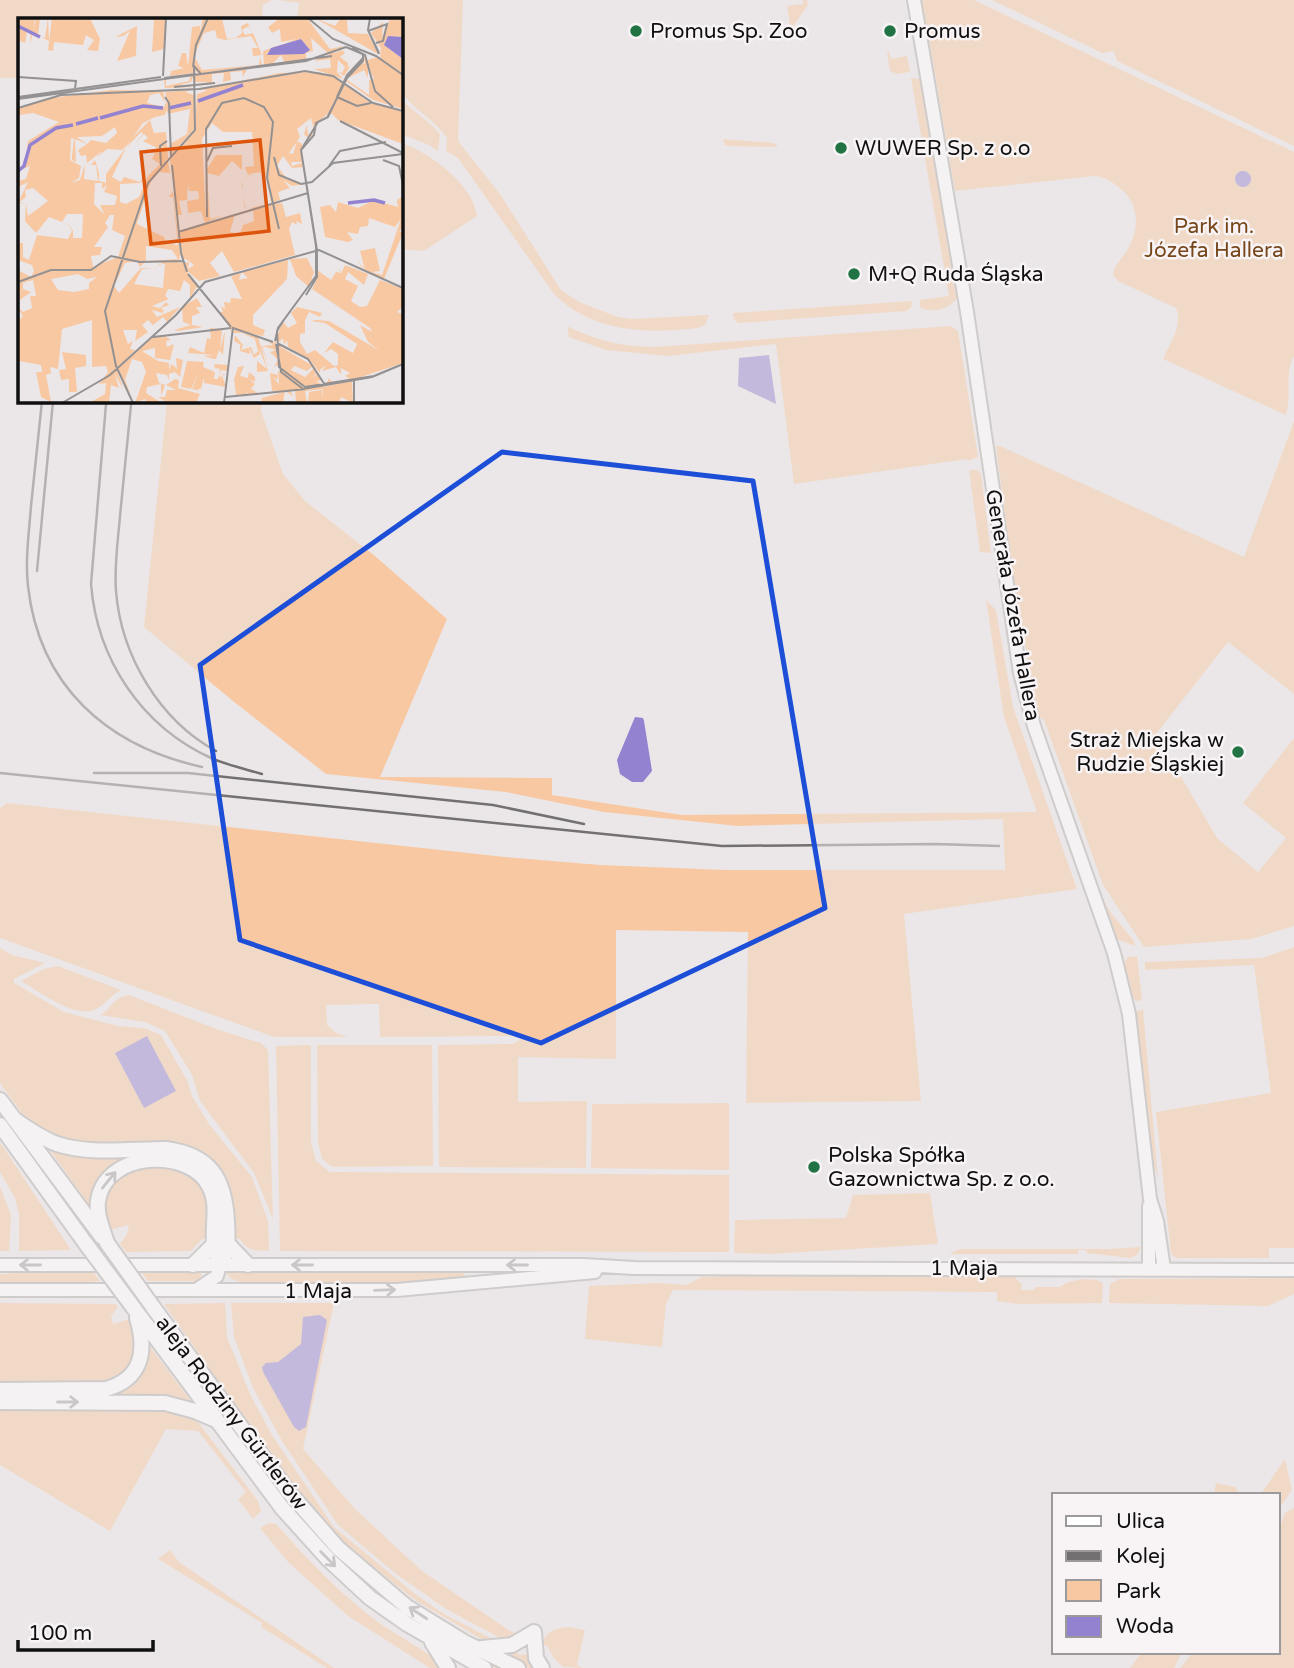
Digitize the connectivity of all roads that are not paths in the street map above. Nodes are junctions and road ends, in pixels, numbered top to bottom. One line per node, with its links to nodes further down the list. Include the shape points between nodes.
1 (914, 0): 5 (street, Generała Józefa Hallera, via 967,312 1020,673 1120,976 1129,1014)
2 (0, 1100): 3 (main road, aleja Rodziny Gürtlerów)
3 (14, 1119): 6 (main road, aleja Rodziny Gürtlerów); 7 (main road, via 38,1136 80,1149 166,1149 202,1161 223,1190)
4 (0, 1125): 19 (main road, aleja Rodziny Gürtlerów, bridge)
5 (1150, 1199): 13 (street, Generała Józefa Hallera); 14 (street, Generała Józefa Hallera)
6 (107, 1243): 7 (main road, one-way to 7, via 98,1208 101,1189 121,1166 145,1161 182,1164 202,1176 213,1197); 24 (main road, aleja Rodziny Gürtlerów, one-way to 6, bridge, via 407,1607 338,1548 275,1474)
7 (221, 1244): 9 (main road); 10 (main road); 11 (main road)
8 (0, 1265): 9 (street, 1 Maja, one-way to 8)
9 (194, 1265): 10 (street, 1 Maja)
10 (220, 1265): 11 (street, 1 Maja); 17 (street, via 217,1276); 18 (street, via 226,1278)
11 (248, 1265): 12 (street, 1 Maja, one-way to 11)
12 (634, 1268): 13 (street, 1 Maja); 18 (street, 1 Maja, one-way to 12, via 397,1290)
13 (1149, 1269): 14 (street, 1 Maja)
14 (1164, 1269): 15 (street, 1 Maja)
15 (1294, 1270)
16 (0, 1290): 17 (street, 1 Maja)
17 (196, 1290): 18 (street, 1 Maja)
18 (244, 1290)
19 (133, 1307): 20 (main road, via 142,1350 140,1363 125,1381 106,1389); 22 (main road, aleja Rodziny Gürtlerów)
20 (0, 1390)
21 (0, 1402): 22 (main road, one-way to 22, via 166,1404)
22 (218, 1421): 23 (main road, aleja Rodziny Gürtlerów, one-way to 23, via 282,1508 328,1559 370,1598)
23 (432, 1640): 25 (main road); 26 (main road, aleja Rodziny Gürtlerów)
24 (477, 1648): 27 (main road, aleja Rodziny Gürtlerów); 28 (main road, via 512,1645 534,1632 536,1658)
25 (448, 1668)
26 (484, 1668)
27 (518, 1668)
28 (542, 1668)

